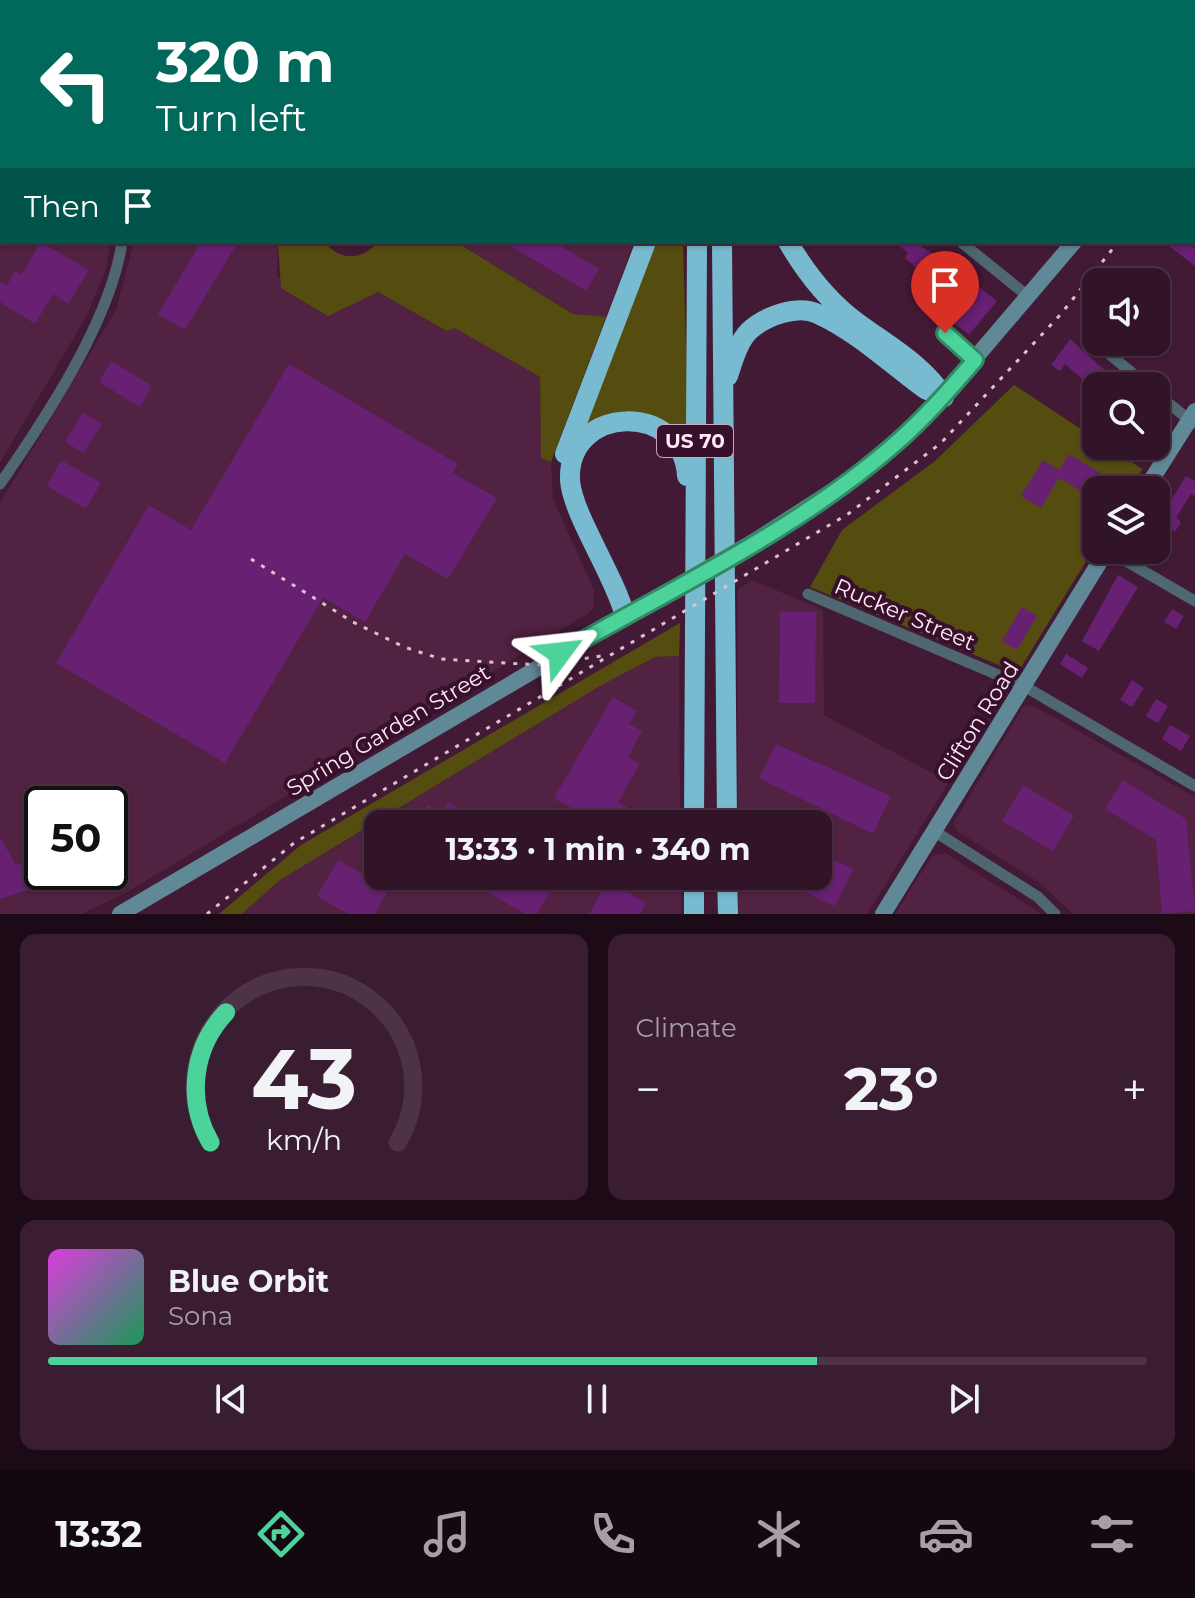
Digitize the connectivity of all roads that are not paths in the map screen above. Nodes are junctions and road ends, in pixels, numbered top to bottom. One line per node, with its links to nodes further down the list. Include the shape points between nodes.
1 (122, 244): 18 (street, via 100,316)
2 (645, 244): 23 (highway, via 565,452 560,479 565,504 608,601)
3 (697, 244): 24 (highway, US 70)
4 (722, 244): 13 (highway, US 70)
5 (789, 244): 14 (highway, via 833,303 929,374)
6 (963, 244): 8 (street)
7 (1072, 244): 8 (main road, Spring Garden Street)
8 (1029, 297): 11 (main road, Spring Garden Street)
9 (945, 333): 11 (lane)
10 (1112, 356): 12 (street)
11 (975, 360): 14 (main road, Spring Garden Street)
12 (1131, 372)
13 (724, 391): 14 (highway, via 749,332 771,316 794,311 816,312); 28 (highway, US 70)
14 (944, 397): 23 (main road, Spring Garden Street, bridge, via 865,468 753,542)
15 (1170, 403): 16 (street)
16 (1193, 419): 17 (main road)
17 (1154, 476)
18 (0, 484)
19 (1098, 564): 25 (main road, Clifton Road)
20 (1131, 564): 22 (street)
21 (808, 594): 25 (street, Rucker Street)
22 (1195, 601)
23 (625, 616): 24 (highway, via 570,478 575,454 587,436 602,425 624,420 658,427 683,455); 32 (main road, Spring Garden Street)
24 (693, 639): 27 (highway, US 70)
25 (1024, 686): 26 (street, Rucker Street); 29 (main road, Clifton Road)
26 (1195, 786)
27 (694, 810)
28 (727, 810)
29 (934, 831): 35 (main road, Clifton Road); 36 (street, via 1038,897)
30 (694, 890): 33 (highway)
31 (727, 890): 34 (highway)
32 (120, 914)
33 (694, 914)
34 (728, 914)
35 (883, 914)
36 (1055, 914)

